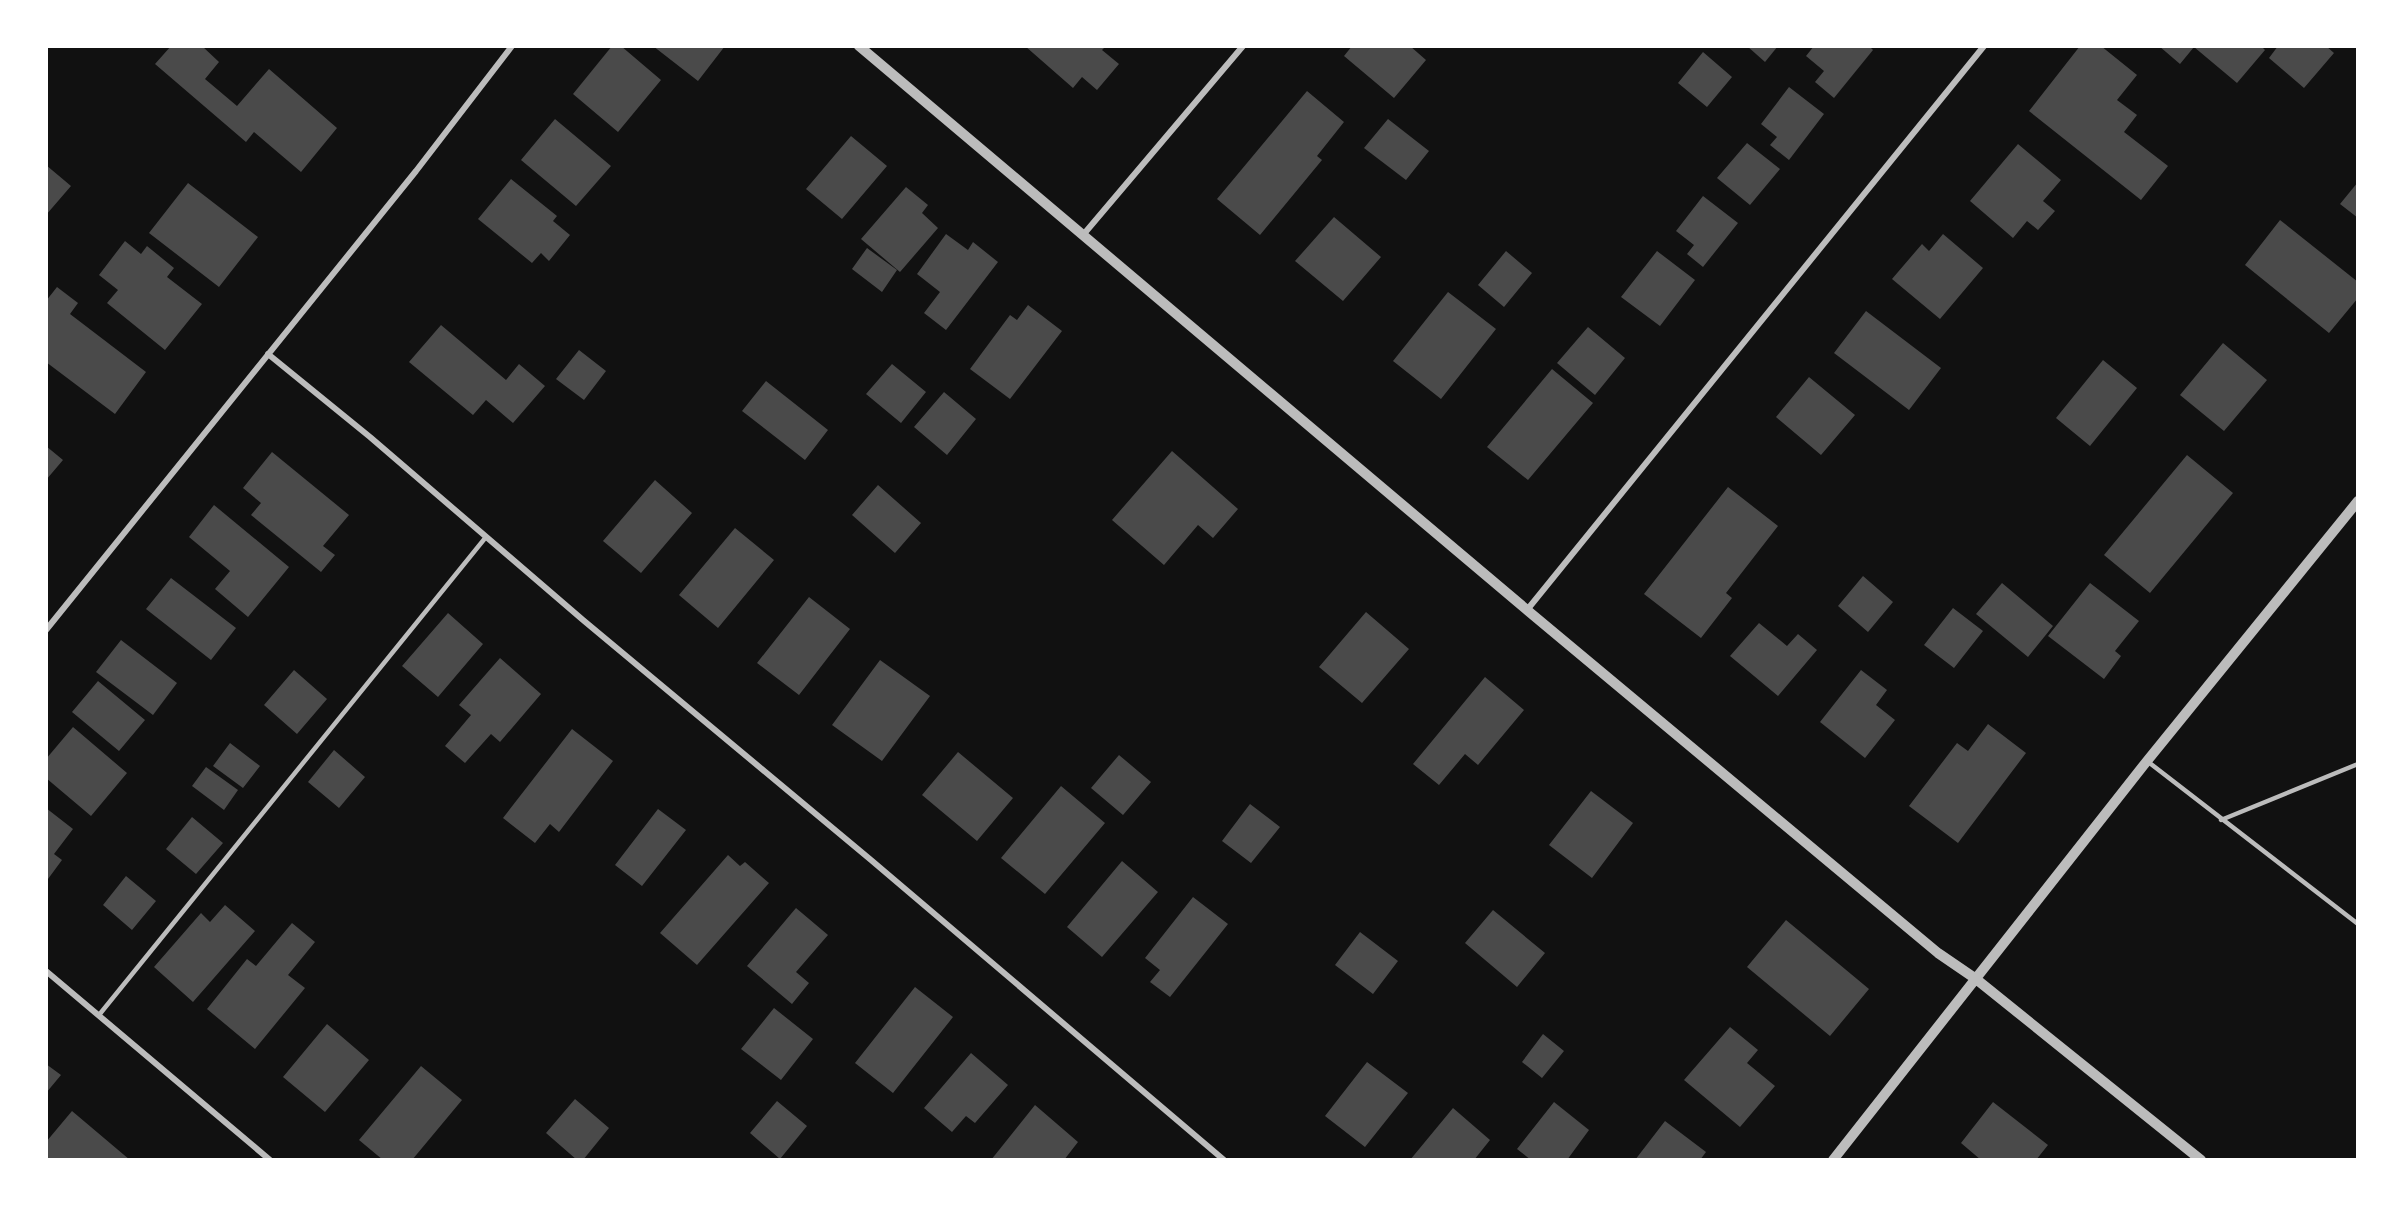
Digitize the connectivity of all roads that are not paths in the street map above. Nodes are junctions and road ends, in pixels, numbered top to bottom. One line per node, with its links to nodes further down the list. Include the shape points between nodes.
1 (512, 46): 6 (street)
2 (859, 46): 5 (street)
3 (1243, 46): 5 (street)
4 (1984, 46): 9 (street)
5 (1083, 235): 9 (street)
6 (268, 354): 8 (street); 10 (street)
7 (2358, 501): 11 (street)
8 (486, 537): 17 (lane); 19 (street)
9 (1527, 610): 16 (street, via 1938,953)
10 (46, 630)
11 (2147, 761): 13 (lane); 16 (street)
12 (2358, 764): 13 (lane)
13 (2221, 820): 14 (lane)
14 (2358, 924)
15 (46, 971): 17 (street)
16 (1976, 979): 20 (street); 21 (street)
17 (99, 1015): 18 (street)
18 (270, 1160)
19 (1224, 1160)
20 (1833, 1160)
21 (2201, 1160)

